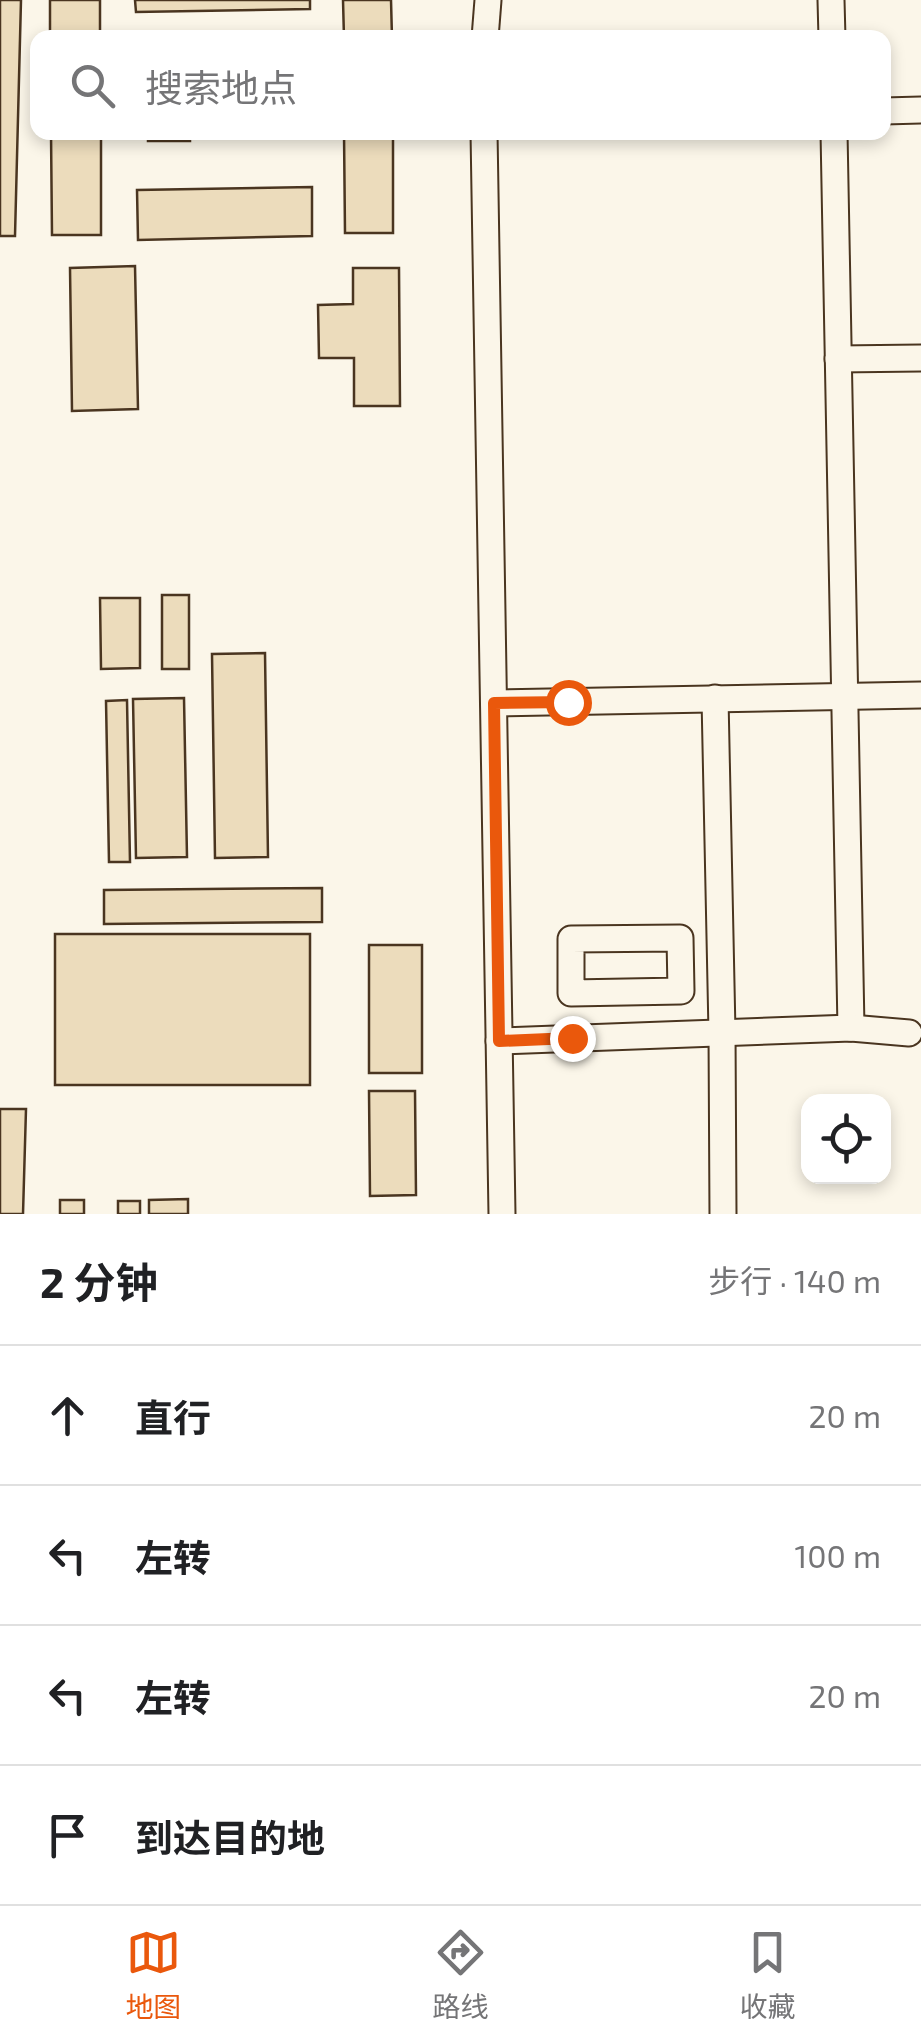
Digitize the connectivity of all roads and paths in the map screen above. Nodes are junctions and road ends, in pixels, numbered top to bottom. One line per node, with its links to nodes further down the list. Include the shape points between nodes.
1 (488, 0): 3 (street)
2 (832, 0): 4 (street)
3 (486, 30)
4 (832, 30)
5 (921, 110): 6 (street)
6 (891, 111)
7 (484, 140): 14 (street)
8 (834, 140): 10 (street)
9 (921, 358): 10 (street)
10 (838, 359): 11 (street)
11 (845, 695): 12 (street); 13 (street); 16 (street)
12 (921, 695)
13 (715, 698): 14 (street); 17 (street)
14 (494, 703): 20 (street)
15 (607, 992): 15 (street, via 572,993 571,939 680,938 681,991); 19 (street)
16 (851, 1028): 17 (street); 18 (street)
17 (722, 1032): 19 (street); 22 (street)
18 (909, 1033)
19 (608, 1036): 20 (street)
20 (499, 1041): 21 (street)
21 (502, 1214)
22 (723, 1214)

